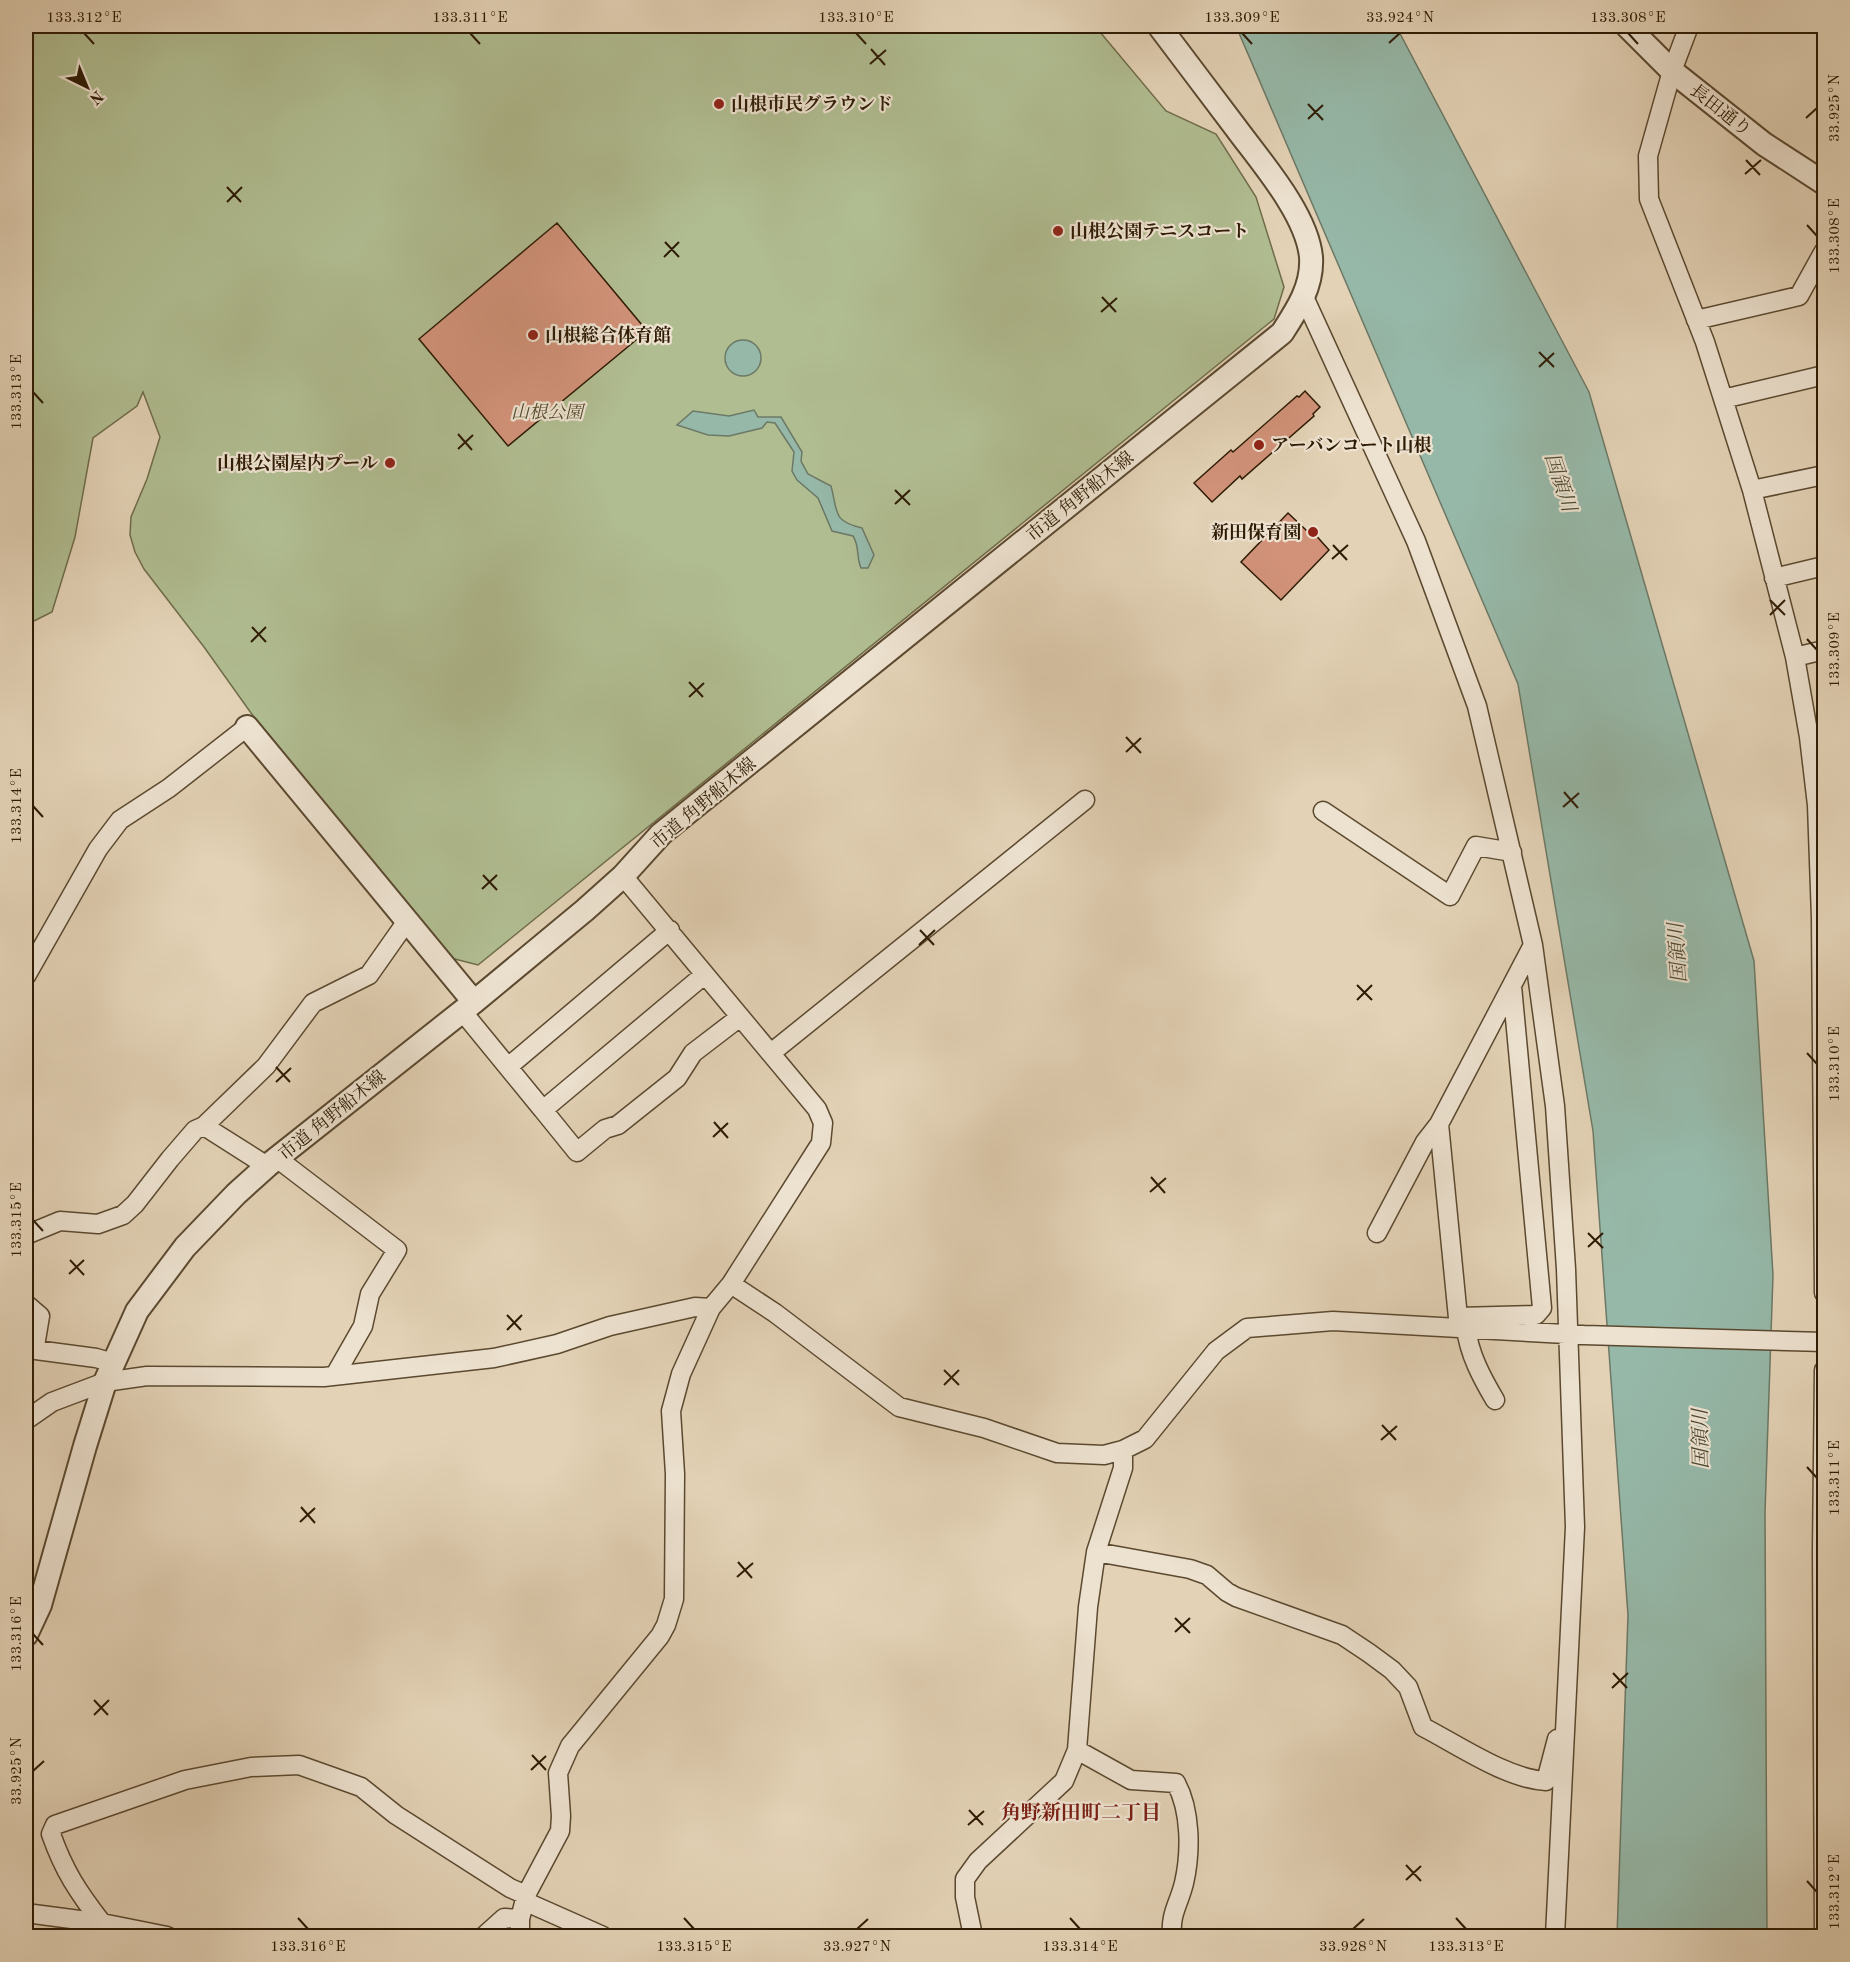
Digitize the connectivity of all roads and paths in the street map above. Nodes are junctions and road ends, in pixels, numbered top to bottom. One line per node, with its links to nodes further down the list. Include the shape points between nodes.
1 (1159, 26): 7 (street, 市道 角野船木線, via 1277,183 1304,228 1311,258)
2 (1627, 26): 4 (street, 長田通り)
3 (1689, 26): 4 (street)
4 (1672, 71): 5 (street, 長田通り, via 1764,144); 8 (street, via 1648,156 1649,199)
5 (1824, 183)
6 (1824, 251): 8 (street, via 1799,296)
7 (1304, 297): 22 (street, via 1416,541 1476,706); 23 (street, 市道 角野船木線, via 1282,333 661,834)
8 (1696, 320): 10 (street)
9 (1824, 375): 10 (street)
10 (1723, 399): 12 (street)
11 (1824, 475): 12 (street)
12 (1752, 490): 14 (street)
13 (1824, 566): 14 (street)
14 (1774, 578): 16 (street)
15 (1824, 650): 16 (street)
16 (1795, 657): 18 (street)
17 (246, 727): 25 (street); 29 (street, via 169,788 120,820 98,849)
18 (1816, 729): 20 (street)
19 (1085, 800): 33 (street)
20 (1821, 805): 24 (street)
21 (1323, 811): 22 (street, via 1450,896 1476,846)
22 (1512, 852): 27 (street)
23 (623, 876): 26 (street); 31 (street, 市道 角野船木線)
24 (1823, 918): 36 (street)
25 (407, 921): 31 (street); 38 (street, via 369,975 313,1003 266,1066)
26 (670, 930): 28 (street); 34 (street)
27 (1533, 945): 30 (street); 47 (street, via 1555,1106 1566,1269)
28 (704, 975): 32 (street); 35 (street)
29 (26, 976)
30 (1512, 986): 37 (street); 46 (street, via 1542,1308 1536,1315)
31 (468, 1007): 34 (street); 39 (street, 市道 角野船木線)
32 (740, 1017): 33 (street); 35 (street, via 693,1053 676,1078 577,1152)
33 (771, 1053): 42 (street, via 817,1109 823,1123 821,1143)
34 (508, 1067): 35 (street)
35 (543, 1110)
36 (1824, 1112): 43 (street)
37 (1439, 1124): 40 (street, via 1425,1142); 46 (street)
38 (204, 1126): 39 (street); 41 (street, via 190,1134 123,1215 98,1224 60,1221)
39 (272, 1162): 50 (street, 市道 角野船木線, via 185,1247 137,1311); 51 (street, via 397,1250 370,1294 363,1326)
40 (1377, 1233)
41 (26, 1235)
42 (731, 1284): 45 (street); 54 (street, via 775,1312 899,1407 984,1428 1058,1453 1104,1455)
43 (1824, 1293)
44 (26, 1304): 50 (street, via 40,1316 36,1350 96,1358)
45 (711, 1308): 51 (street, via 695,1307 609,1326 557,1344 494,1358); 60 (street, via 681,1374 671,1411 674,1599 666,1626 570,1746 558,1773 560,1831)
46 (1461, 1325): 47 (street); 52 (street, via 1482,1379); 54 (street, via 1333,1321 1247,1328 1216,1351 1146,1438)
47 (1576, 1334): 48 (street); 58 (street, via 1575,1527)
48 (1818, 1342)
49 (1824, 1370): 57 (street)
50 (109, 1373): 51 (street); 53 (street); 56 (street, 市道 角野船木線, via 40,1605)
51 (335, 1375)
52 (1495, 1400)
53 (26, 1420)
54 (1123, 1450): 55 (street, via 1123,1468)
55 (1096, 1552): 58 (street, via 1190,1569 1206,1575 1236,1597 1342,1635 1392,1670 1408,1687 1423,1727 1503,1769 1533,1780 1546,1781 1556,1740); 59 (street)
56 (26, 1635)
57 (1824, 1644): 70 (street)
58 (1566, 1724): 69 (street)
59 (1077, 1750): 67 (street, via 1064,1781 978,1861 964,1879); 68 (street, via 1131,1780 1176,1783 1183,1796 1189,1843 1184,1883 1170,1921)
60 (525, 1898): 62 (street, via 361,1788 299,1765 251,1767 185,1780 55,1825 51,1834 61,1864); 63 (street); 66 (street)
61 (26, 1913): 62 (street)
62 (102, 1923): 64 (street)
63 (520, 1928): 65 (street, via 504,1918)
64 (167, 1936)
65 (484, 1936)
66 (603, 1936)
67 (973, 1936)
68 (1172, 1936)
69 (1555, 1936)
70 (1824, 1936)

